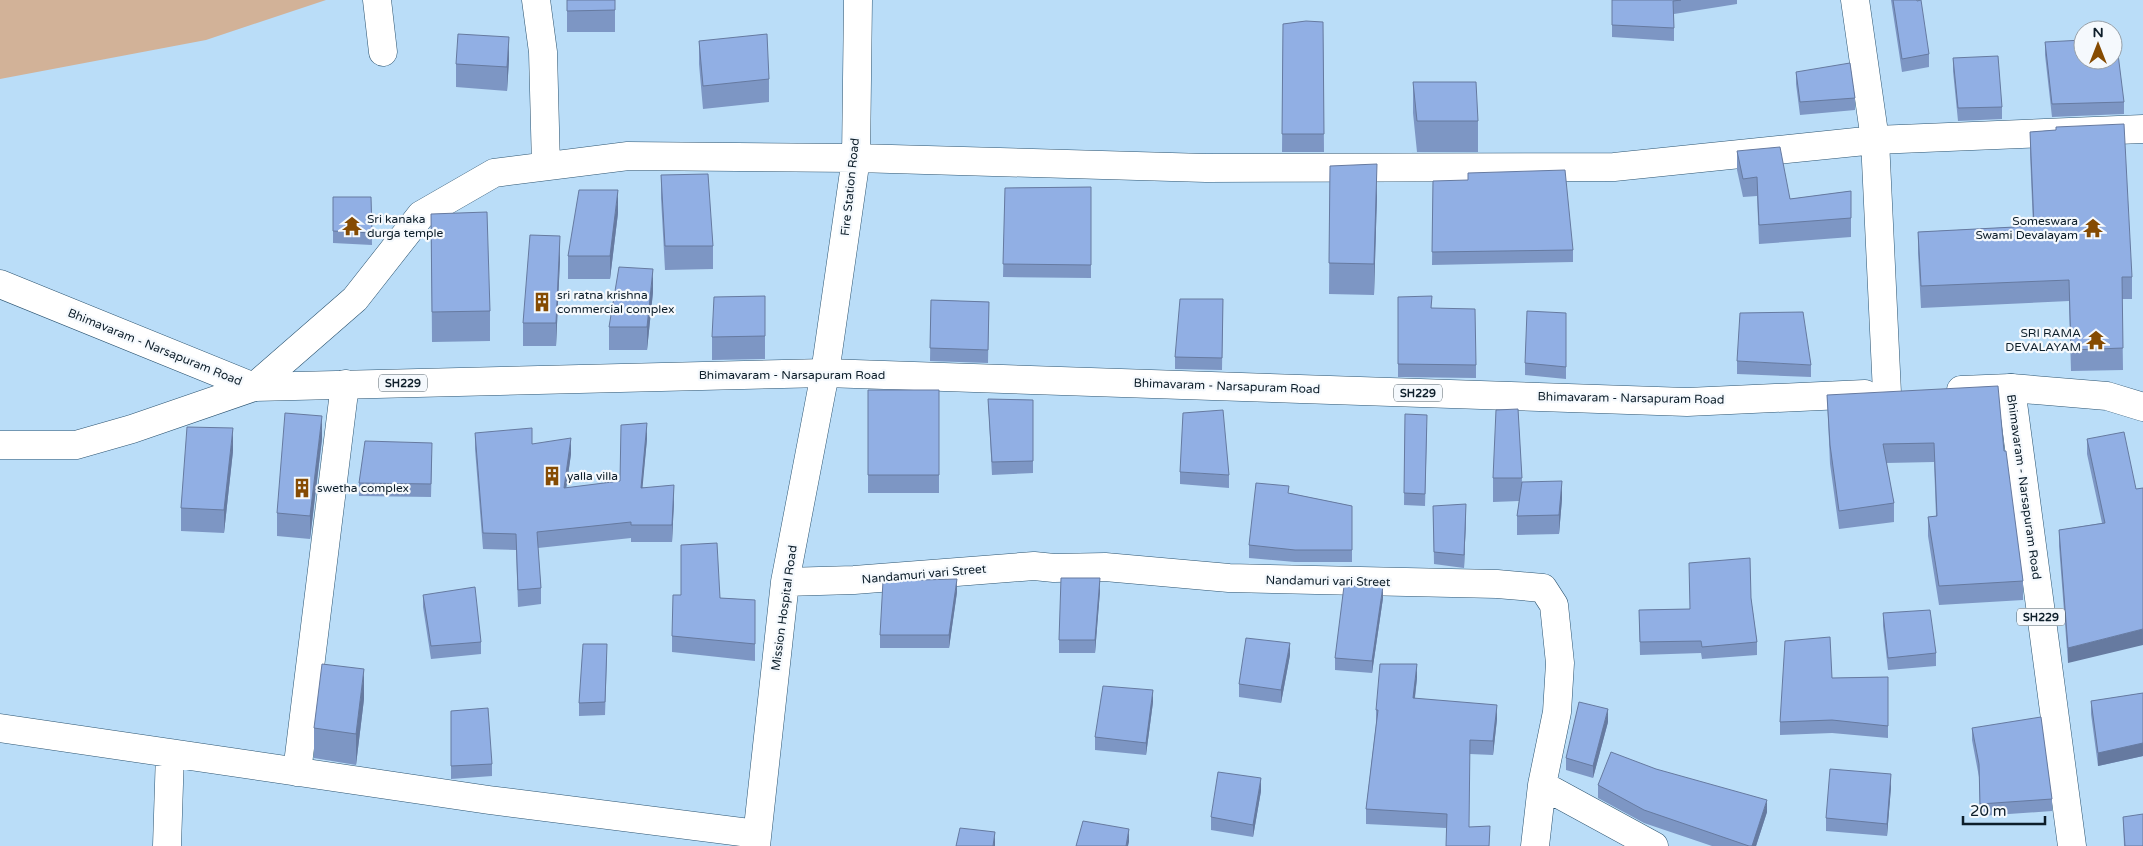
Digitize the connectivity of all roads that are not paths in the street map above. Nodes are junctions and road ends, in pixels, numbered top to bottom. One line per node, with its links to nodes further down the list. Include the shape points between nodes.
1 (377, 0): 5 (street)
2 (536, 0): 9 (street, via 543,52)
3 (858, 0): 8 (street, Fire Station Road)
4 (1855, 0): 7 (street)
5 (384, 52)
6 (2143, 129): 7 (street)
7 (1875, 140): 8 (street, via 1614,167 1206,168); 15 (street)
8 (856, 158): 9 (street, via 628,156); 11 (street, Fire Station Road)
9 (546, 166): 13 (street, via 494,173 421,215 356,299)
10 (0, 284): 13 (street, Bhimavaram - Narsapuram Road / SH229)
11 (825, 373): 12 (street, Bhimavaram - Narsapuram Road / SH229); 15 (street, Bhimavaram - Narsapuram Road / SH229, via 1687,402); 18 (street, Mission Hospital Road)
12 (344, 384): 13 (street, Bhimavaram - Narsapuram Road / SH229); 21 (street)
13 (254, 387): 17 (street, via 76,445)
14 (2011, 388): 15 (street, Bhimavaram - Narsapuram Road / SH229); 16 (street, via 2107,396); 27 (street, Bhimavaram - Narsapuram Road / SH229)
15 (1887, 393)
16 (2143, 407)
17 (0, 445)
18 (785, 582): 22 (street, Nandamuri vari Street, via 1034,566 1105,566 1228,578 1498,584 1544,588 1554,605 1560,663 1557,712); 23 (street, Mission Hospital Road)
19 (0, 728): 20 (street)
20 (170, 753): 21 (street); 24 (street)
21 (297, 772): 23 (street)
22 (1542, 785): 25 (street); 26 (street)
23 (756, 840)
24 (167, 846)
25 (1535, 846)
26 (1654, 846)
27 (2072, 846)

